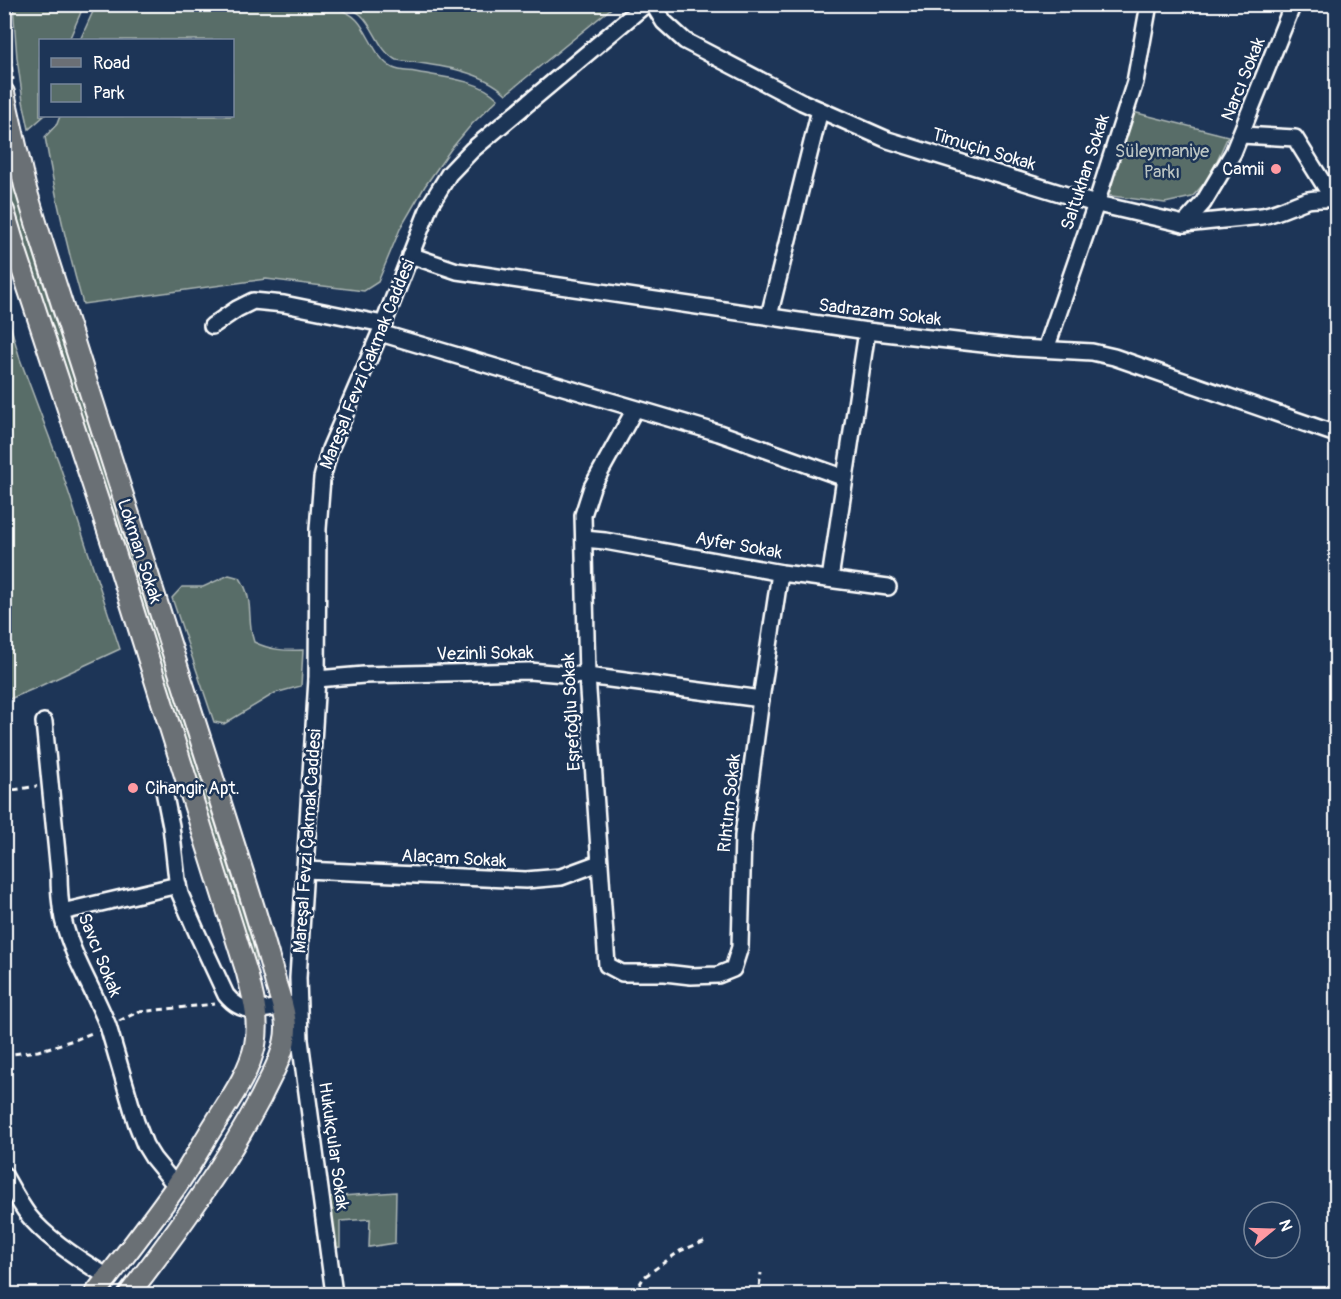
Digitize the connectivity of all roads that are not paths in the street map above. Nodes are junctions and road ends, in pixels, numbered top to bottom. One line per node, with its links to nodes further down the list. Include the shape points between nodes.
1 (646, 4): 12 (street, Mareşal Fevzi Çakmak Caddesi, via 449,174 430,205)
2 (653, 4): 6 (street, Timuçin Sokak, via 664,22 685,41)
3 (1149, 4): 9 (street, Saltukhan Sokak, via 1136,82)
4 (1293, 4): 7 (street, Narcı Sokak)
5 (4, 93): 35 (main road, Lokman Sokak, via 38,229 245,879)
6 (820, 110): 9 (street, Timuçin Sokak, via 888,140); 13 (street)
7 (1241, 135): 8 (street, via 1295,138); 11 (street, Narcı Sokak, via 1203,203)
8 (1335, 198): 11 (street, Timuçin Sokak, via 1306,201 1262,216)
9 (1096, 204): 11 (street, Timuçin Sokak); 17 (street, Saltukhan Sokak)
10 (4, 211): 36 (main road, Lokman Sokak)
11 (1184, 224)
12 (410, 255): 13 (street, Sadrazam Sokak, via 457,271); 15 (street, Mareşal Fevzi Çakmak Caddesi)
13 (769, 316): 16 (street, Sadrazam Sokak)
14 (212, 326): 15 (street, via 253,301 284,304)
15 (382, 328): 18 (street); 26 (street, Mareşal Fevzi Çakmak Caddesi, via 333,441 322,478)
16 (867, 331): 17 (street, Sadrazam Sokak); 20 (street)
17 (1046, 349): 19 (street, Sadrazam Sokak, via 1114,357)
18 (635, 409): 20 (street, via 720,433); 21 (street, Eşrefoğlu Sokak, via 592,487 583,516)
19 (1336, 434)
20 (845, 478): 23 (street)
21 (584, 539): 22 (street, Ayfer Sokak); 25 (street, Eşrefoğlu Sokak)
22 (780, 573): 23 (street, Ayfer Sokak); 27 (street, Rıhtım Sokak)
23 (830, 579): 24 (street, Ayfer Sokak)
24 (888, 587)
25 (587, 676): 26 (street, Vezinli Sokak, via 529,671); 27 (street, Vezinli Sokak); 30 (street, Eşrefoğlu Sokak)
26 (317, 679): 31 (street, Mareşal Fevzi Çakmak Caddesi)
27 (761, 699): 34 (street, Rıhtım Sokak, via 742,836 740,947 733,969 718,975)
28 (44, 722): 33 (street, Savcı Sokak)
29 (164, 791): 32 (street)
30 (599, 863): 31 (street, Alaçam Sokak, via 561,877 526,880); 34 (street, Eşrefoğlu Sokak, via 607,965 622,973)
31 (305, 870): 35 (street, Mareşal Fevzi Çakmak Caddesi, via 298,968)
32 (178, 885): 33 (street); 36 (street, via 226,995 239,1007)
33 (62, 912): 38 (street, Savcı Sokak, via 75,954 108,1026 145,1145)
34 (665, 973)
35 (290, 1005): 36 (street); 41 (main road, Mareşal Fevzi Çakmak Caddesi, via 282,1051 255,1108 197,1201); 42 (street, Hukukçular Sokak, via 300,1041)
36 (256, 1010): 38 (main road, via 255,1046 247,1068)
37 (4, 1175): 39 (street, via 40,1228)
38 (176, 1186): 39 (main road)
39 (108, 1277): 40 (main road)
40 (95, 1294)
41 (129, 1294)
42 (334, 1294)

